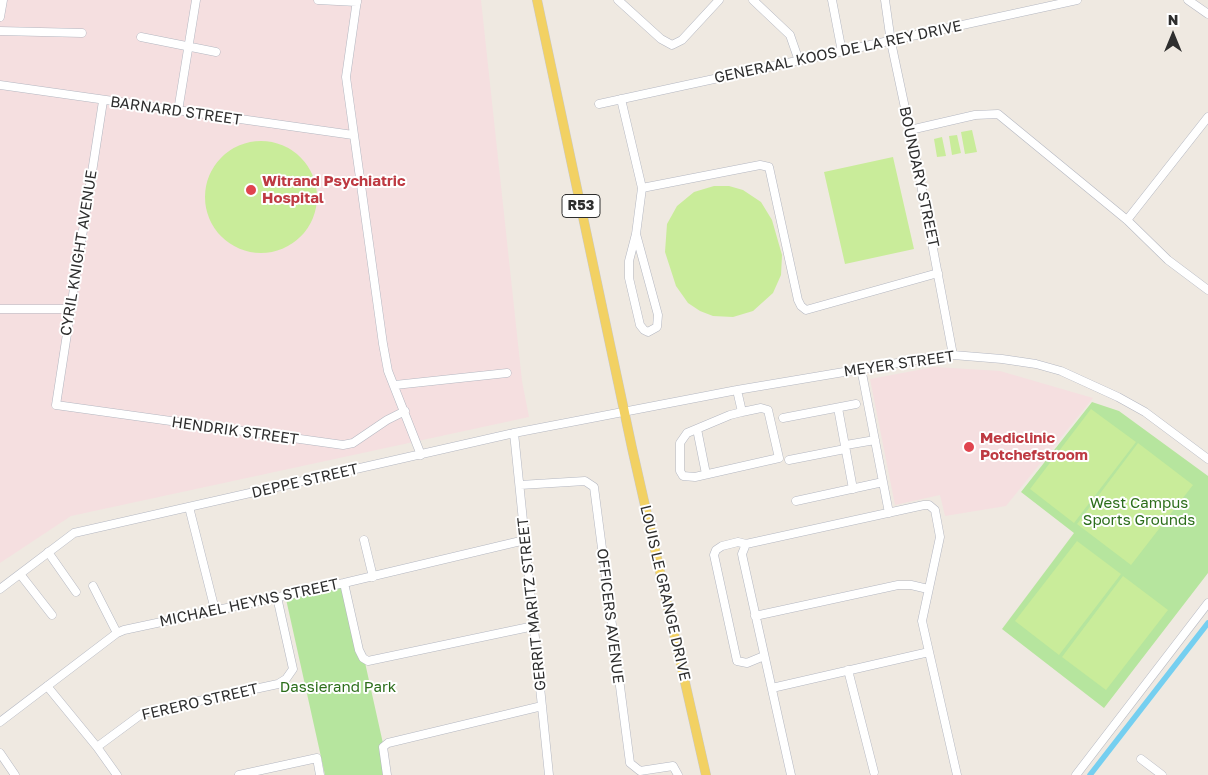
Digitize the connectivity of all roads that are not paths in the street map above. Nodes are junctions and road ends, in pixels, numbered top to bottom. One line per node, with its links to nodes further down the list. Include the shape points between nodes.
1 (3, 0): 14 (street)
2 (196, 0): 19 (street)
3 (318, 0): 11 (street)
4 (536, 0): 47 (main road, R53)
5 (719, 0): 12 (street, via 674,45 655,34)
6 (753, 0): 22 (street, via 790,35)
7 (832, 0): 21 (street)
8 (885, 0): 18 (street, BOUNDARY STREET)
9 (1076, 0): 18 (street, GENERAAL KOOS DE LA REY DRIVE)
10 (1188, 0): 13 (street)
11 (357, 1): 30 (street, via 346,77)
12 (624, 2)
13 (1208, 14)
14 (0, 17)
15 (0, 31): 16 (street)
16 (82, 33)
17 (141, 36): 19 (street)
18 (891, 42): 21 (street, GENERAAL KOOS DE LA REY DRIVE); 29 (street, BOUNDARY STREET)
19 (187, 47): 20 (street); 27 (street)
20 (216, 52)
21 (842, 52): 22 (street, GENERAAL KOOS DE LA REY DRIVE)
22 (799, 61): 24 (street, GENERAAL KOOS DE LA REY DRIVE)
23 (0, 85): 25 (street, BARNARD STREET)
24 (621, 99): 26 (street, GENERAAL KOOS DE LA REY DRIVE); 31 (street)
25 (103, 101): 27 (street, BARNARD STREET); 37 (street, CYRIL KNIGHT AVENUE)
26 (598, 104)
27 (178, 111): 30 (street, BARNARD STREET)
28 (1208, 117): 32 (street)
29 (910, 130): 32 (street, via 975,115 998,114); 34 (street, BOUNDARY STREET)
30 (353, 135): 41 (street, via 385,360)
31 (642, 188): 33 (street); 34 (street, via 760,165 769,167 798,300 806,310)
32 (1127, 220): 35 (street, via 1168,260)
33 (636, 234): 33 (street, via 658,315 657,327 648,332 640,325 629,278 629,261)
34 (938, 273): 38 (street, BOUNDARY STREET)
35 (1208, 290)
36 (0, 309): 37 (street)
37 (71, 309): 44 (street, CYRIL KNIGHT AVENUE)
38 (953, 355): 39 (street, MEYER STREET); 55 (street, MEYER STREET, via 1036,364 1061,371 1145,412)
39 (861, 368): 42 (street, MEYER STREET); 52 (street)
40 (507, 373): 41 (street)
41 (395, 385): 46 (street)
42 (737, 390): 47 (street, MEYER STREET); 48 (street)
43 (856, 404): 45 (street)
44 (56, 405): 46 (street, HENDRIK STREET, via 343,445 354,443)
45 (838, 408): 49 (street); 53 (street)
46 (405, 411): 54 (street)
47 (626, 411): 51 (street, DEPPE STREET); 100 (main road, LOUIS LE GRANGE DRIVE / R53)
48 (742, 412): 50 (street); 57 (street, via 760,408 768,410 779,458)
49 (783, 418)
50 (697, 429): 57 (street); 57 (street, via 687,433 680,443 680,471 687,478)
51 (514, 433): 54 (street, DEPPE STREET); 59 (street, GERRIT MARITZ STREET)
52 (875, 440): 53 (street); 58 (street)
53 (845, 447): 56 (street); 60 (street)
54 (422, 455): 62 (street, DEPPE STREET)
55 (1208, 459)
56 (789, 460)
57 (706, 474)
58 (883, 482): 60 (street); 63 (street)
59 (520, 485): 65 (street, GERRIT MARITZ STREET); 99 (street, OFFICERS AVENUE, via 580,481 592,484 630,763 640,771 673,766)
60 (853, 489): 61 (street)
61 (796, 501)
62 (189, 507): 67 (street, DEPPE STREET, via 74,533); 77 (street)
63 (889, 513): 66 (street); 73 (street, via 929,505 935,510 940,537)
64 (364, 540): 69 (street)
65 (525, 540): 69 (street, MICHAEL HEYNS STREET); 80 (street, GERRIT MARITZ STREET)
66 (746, 544): 79 (street, via 742,554); 83 (street, via 738,542 722,546 714,555 737,661 747,663)
67 (48, 552): 68 (street, DEPPE STREET); 74 (street)
68 (20, 574): 72 (street, DEPPE STREET); 78 (street)
69 (373, 577): 70 (street, MICHAEL HEYNS STREET)
70 (344, 584): 75 (street, MICHAEL HEYNS STREET); 80 (street, via 359,650 368,661)
71 (93, 586): 81 (street)
72 (0, 589)
73 (928, 589): 79 (street, via 898,585); 82 (street, via 922,616)
74 (76, 592)
75 (277, 597): 77 (street, MICHAEL HEYNS STREET); 89 (street, FERERO STREET, via 293,669 286,679 278,684 142,713)
76 (1208, 603): 103 (street)
77 (215, 610): 81 (street, MICHAEL HEYNS STREET)
78 (52, 615)
79 (754, 616): 83 (street)
80 (534, 626): 87 (street, GERRIT MARITZ STREET)
81 (117, 633): 85 (street, MICHAEL HEYNS STREET)
82 (929, 652): 84 (street); 102 (street)
83 (764, 656): 86 (street)
84 (848, 670): 86 (street); 92 (street)
85 (47, 686): 88 (street, MICHAEL HEYNS STREET); 89 (street)
86 (772, 688): 101 (street)
87 (542, 706): 97 (street, via 388,743 383,748); 98 (street, GERRIT MARITZ STREET)
88 (0, 722)
89 (97, 747): 94 (street)
90 (0, 753): 93 (street)
91 (1141, 759): 104 (street)
92 (874, 772)
93 (15, 775)
94 (117, 775)
95 (239, 775): 96 (street, via 317,758)
96 (320, 775)
97 (387, 775)
98 (549, 775)
99 (678, 775)
100 (706, 775)
101 (791, 775)
102 (957, 775)
103 (1076, 775)
104 (1162, 775)

